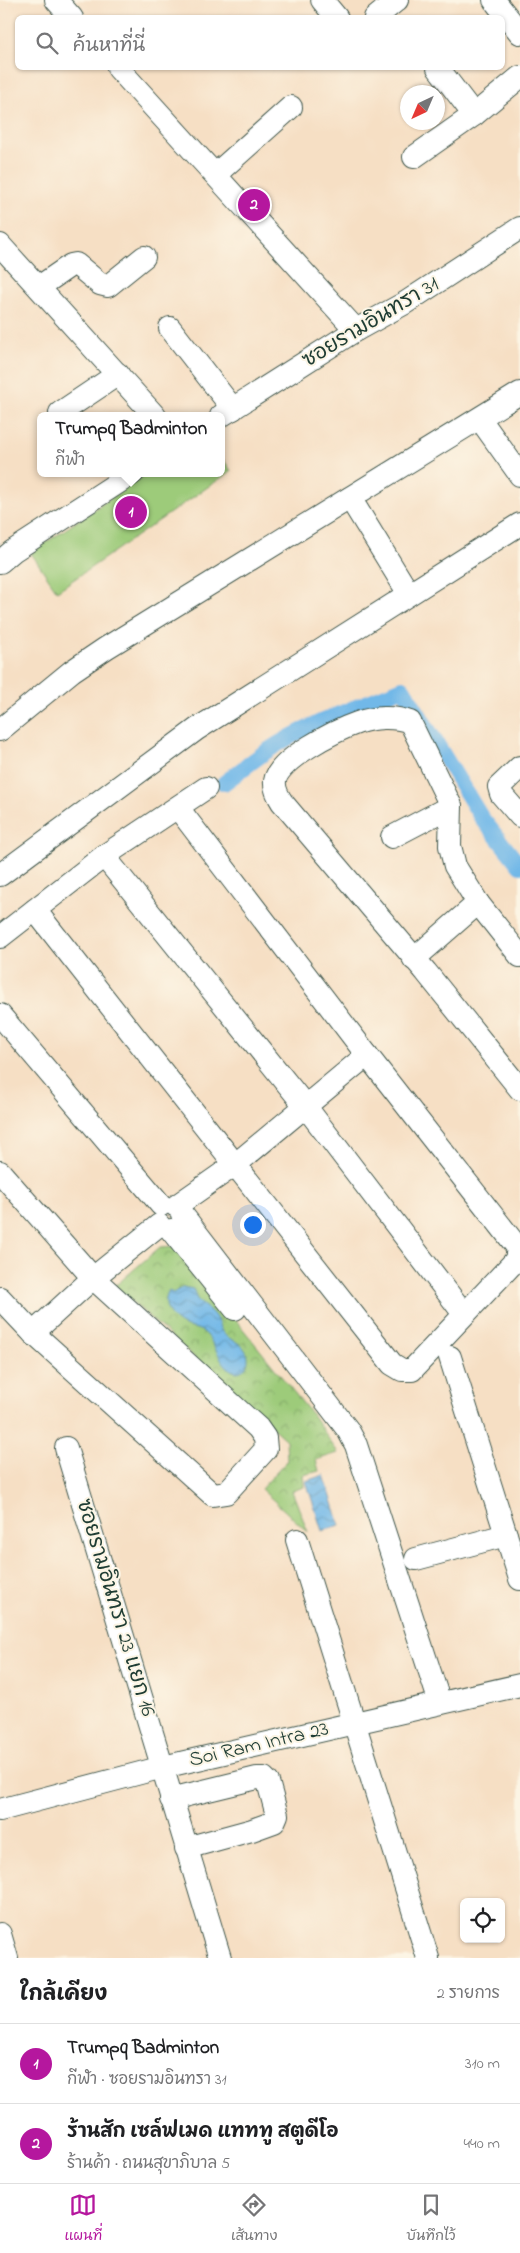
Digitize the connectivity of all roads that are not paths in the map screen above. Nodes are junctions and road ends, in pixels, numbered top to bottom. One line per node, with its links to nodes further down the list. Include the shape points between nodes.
1 (322, 0): 3 (street)
2 (494, 0): 4 (street)
3 (334, 15)
4 (520, 33)
5 (120, 70): 11 (street)
6 (440, 70): 9 (street)
7 (520, 77): 9 (street)
8 (291, 106): 11 (street)
9 (474, 115): 10 (street)
10 (414, 157)
11 (216, 174): 17 (street)
12 (520, 228): 17 (street, ซอยรามอินทรา 31, via 405,303)
13 (0, 245): 15 (street)
14 (144, 257): 15 (street, via 108,286 100,284 76,264)
15 (39, 287): 18 (street)
16 (170, 328): 22 (street)
17 (356, 330): 22 (street, ซอยรามอินทรา 31)
18 (118, 374): 20 (street); 21 (street)
19 (520, 393): 23 (street)
20 (61, 412)
21 (151, 412)
22 (227, 413)
23 (480, 419): 24 (street); 26 (street)
24 (520, 475)
25 (125, 477): 28 (street)
26 (350, 498): 29 (street); 30 (street, via 106,648 72,671)
27 (520, 524): 29 (street)
28 (4, 550)
29 (409, 594): 38 (street, via 197,728)
30 (0, 730)
31 (520, 767): 35 (street, via 498,788)
32 (206, 788): 34 (street)
33 (451, 806): 36 (street); 39 (street, via 450,846 455,866); 43 (street, via 410,722 399,718 358,723 312,744 280,769 275,781 276,792 282,802)
34 (178, 808): 37 (street); 45 (street)
35 (520, 816)
36 (392, 837)
37 (104, 856): 40 (street); 47 (street)
38 (0, 875)
39 (478, 903): 42 (street); 43 (street)
40 (35, 910): 41 (street); 48 (street)
41 (0, 937)
42 (520, 956)
43 (420, 965): 46 (street)
44 (0, 1015): 50 (street)
45 (367, 1055): 47 (street); 53 (street, via 518,1248 516,1260)
46 (520, 1088)
47 (306, 1107): 48 (street); 53 (street)
48 (236, 1164): 50 (street); 53 (street, via 392,1364 402,1370 412,1370)
49 (0, 1172): 51 (street)
50 (170, 1216): 51 (street); 62 (street, via 348,1430 356,1445)
51 (92, 1278): 54 (street); 54 (street, via 258,1428 265,1438 266,1449 236,1484 226,1493 213,1495)
52 (0, 1298): 54 (street)
53 (464, 1314)
54 (33, 1334)
55 (450, 1358): 57 (street)
56 (66, 1448): 64 (street, ซอยรามอินทรา 23 แยก 16)
57 (506, 1535): 59 (street); 60 (street)
58 (297, 1540): 63 (street)
59 (416, 1559)
60 (520, 1579)
61 (520, 1685): 62 (street, Soi Ram Intra 23)
62 (433, 1705): 63 (street, Soi Ram Intra 23)
63 (355, 1724): 64 (street, Soi Ram Intra 23); 71 (street)
64 (163, 1767): 65 (street, ซอยรามอินทรา 23 แยก 16); 66 (street, Soi Ram Intra 23)
65 (171, 1799): 67 (street, ซอยรามอินทรา 23 แยก 16); 67 (street, via 257,1778 268,1782 277,1815 274,1822)
66 (0, 1810)
67 (186, 1848): 70 (street, ซอยรามอินทรา 23 แยก 16)
68 (0, 1934): 69 (street)
69 (7, 1958)
70 (220, 1958)
71 (428, 1958)

